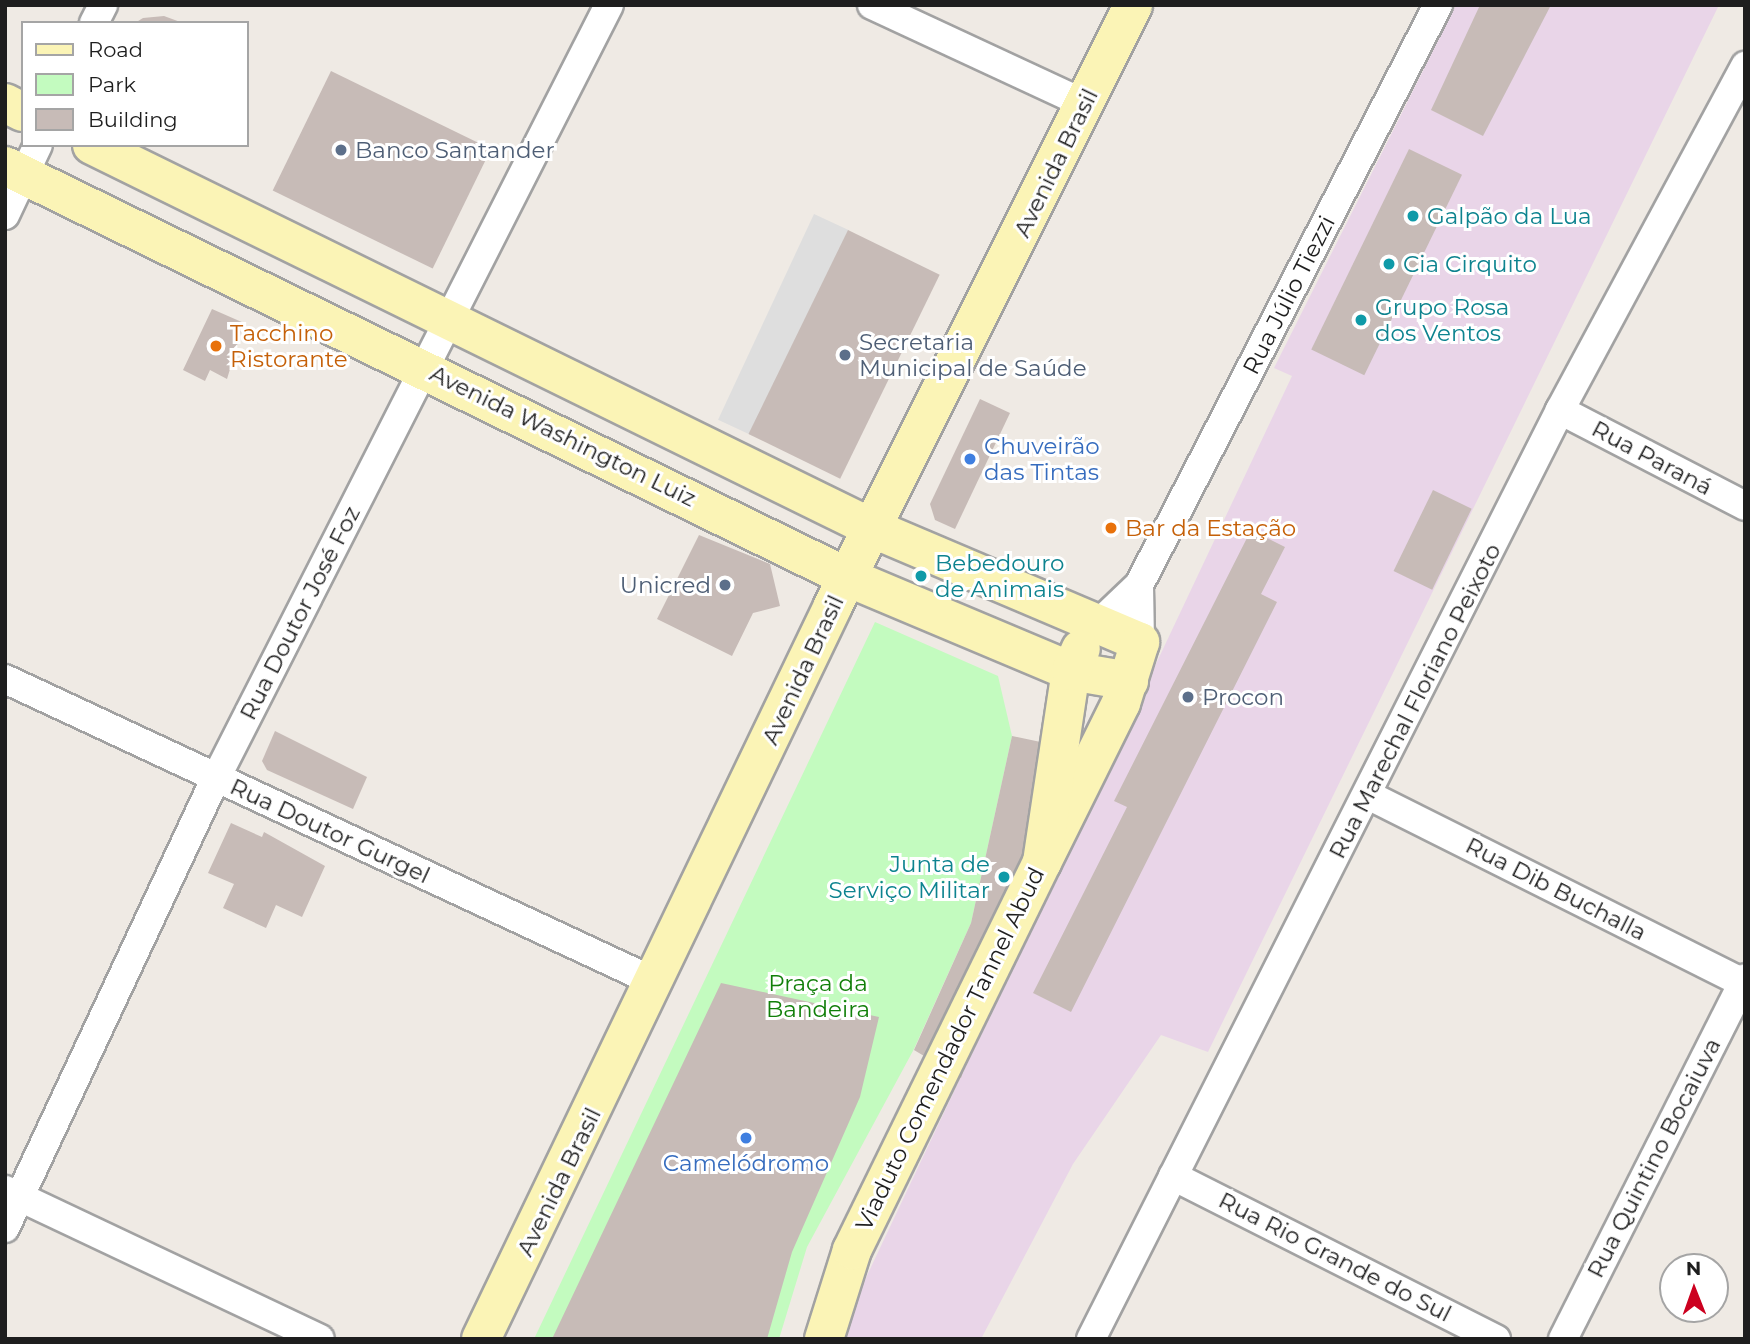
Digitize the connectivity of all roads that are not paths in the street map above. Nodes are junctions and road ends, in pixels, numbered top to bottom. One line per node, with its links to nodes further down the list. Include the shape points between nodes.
1 (103, 5): 6 (street)
2 (609, 5): 14 (street, Rua Doutor José Foz)
3 (872, 5): 9 (street)
4 (1133, 5): 9 (main road, Avenida Brasil)
5 (1438, 5): 20 (street, Rua Júlio Tiezzi)
6 (95, 21)
7 (1745, 66): 16 (street, Rua Marechal Floriano Peixoto)
8 (5, 103): 10 (main road)
9 (1085, 104): 18 (main road, Avenida Brasil)
10 (21, 111)
11 (96, 147): 14 (main road)
12 (23, 162): 13 (street); 15 (main road, Avenida Washington Luiz)
13 (5, 215)
14 (448, 319): 15 (street, Rua Doutor José Foz); 18 (main road)
15 (425, 367): 19 (main road, Avenida Washington Luiz); 26 (street, Rua Doutor José Foz)
16 (1560, 410): 17 (street, Rua Paraná); 27 (street, Rua Marechal Floriano Peixoto)
17 (1745, 506)
18 (876, 530): 19 (main road, Avenida Brasil); 21 (main road)
19 (847, 577): 23 (main road, Avenida Washington Luiz); 30 (main road, Avenida Brasil)
20 (1139, 585): 21 (street, Rua Júlio Tiezzi); 22 (street, Rua Júlio Tiezzi)
21 (1097, 625): 22 (main road); 23 (main road, Rua Júlio Tiezzi)
22 (1140, 642): 25 (main road, Rua Júlio Tiezzi)
23 (1071, 671): 25 (main road, Avenida Washington Luiz); 28 (main road, Viaduto Comendador Tannel Abud)
24 (5, 679): 26 (street, Rua Doutor Gurgel)
25 (1129, 681): 28 (main road, Rua Júlio Tiezzi)
26 (216, 778): 30 (street, Rua Doutor Gurgel); 32 (street, Rua Doutor José Foz)
27 (1368, 795): 29 (street, Rua Dib Buchalla); 31 (street, Rua Marechal Floriano Peixoto)
28 (1037, 871): 36 (main road, Viaduto Comendador Tannel Abud, via 852,1250)
29 (1744, 981): 39 (street, Rua Quintino Bocaiuva)
30 (655, 982): 35 (main road, Avenida Brasil)
31 (1173, 1175): 37 (street, Rua Marechal Floriano Peixoto); 38 (street, Rua Rio Grande do Sul)
32 (13, 1194): 33 (street, Rua Doutor José Foz); 34 (street)
33 (5, 1228)
34 (320, 1339)
35 (481, 1339)
36 (824, 1339)
37 (1091, 1339)
38 (1496, 1339)
39 (1563, 1339)

